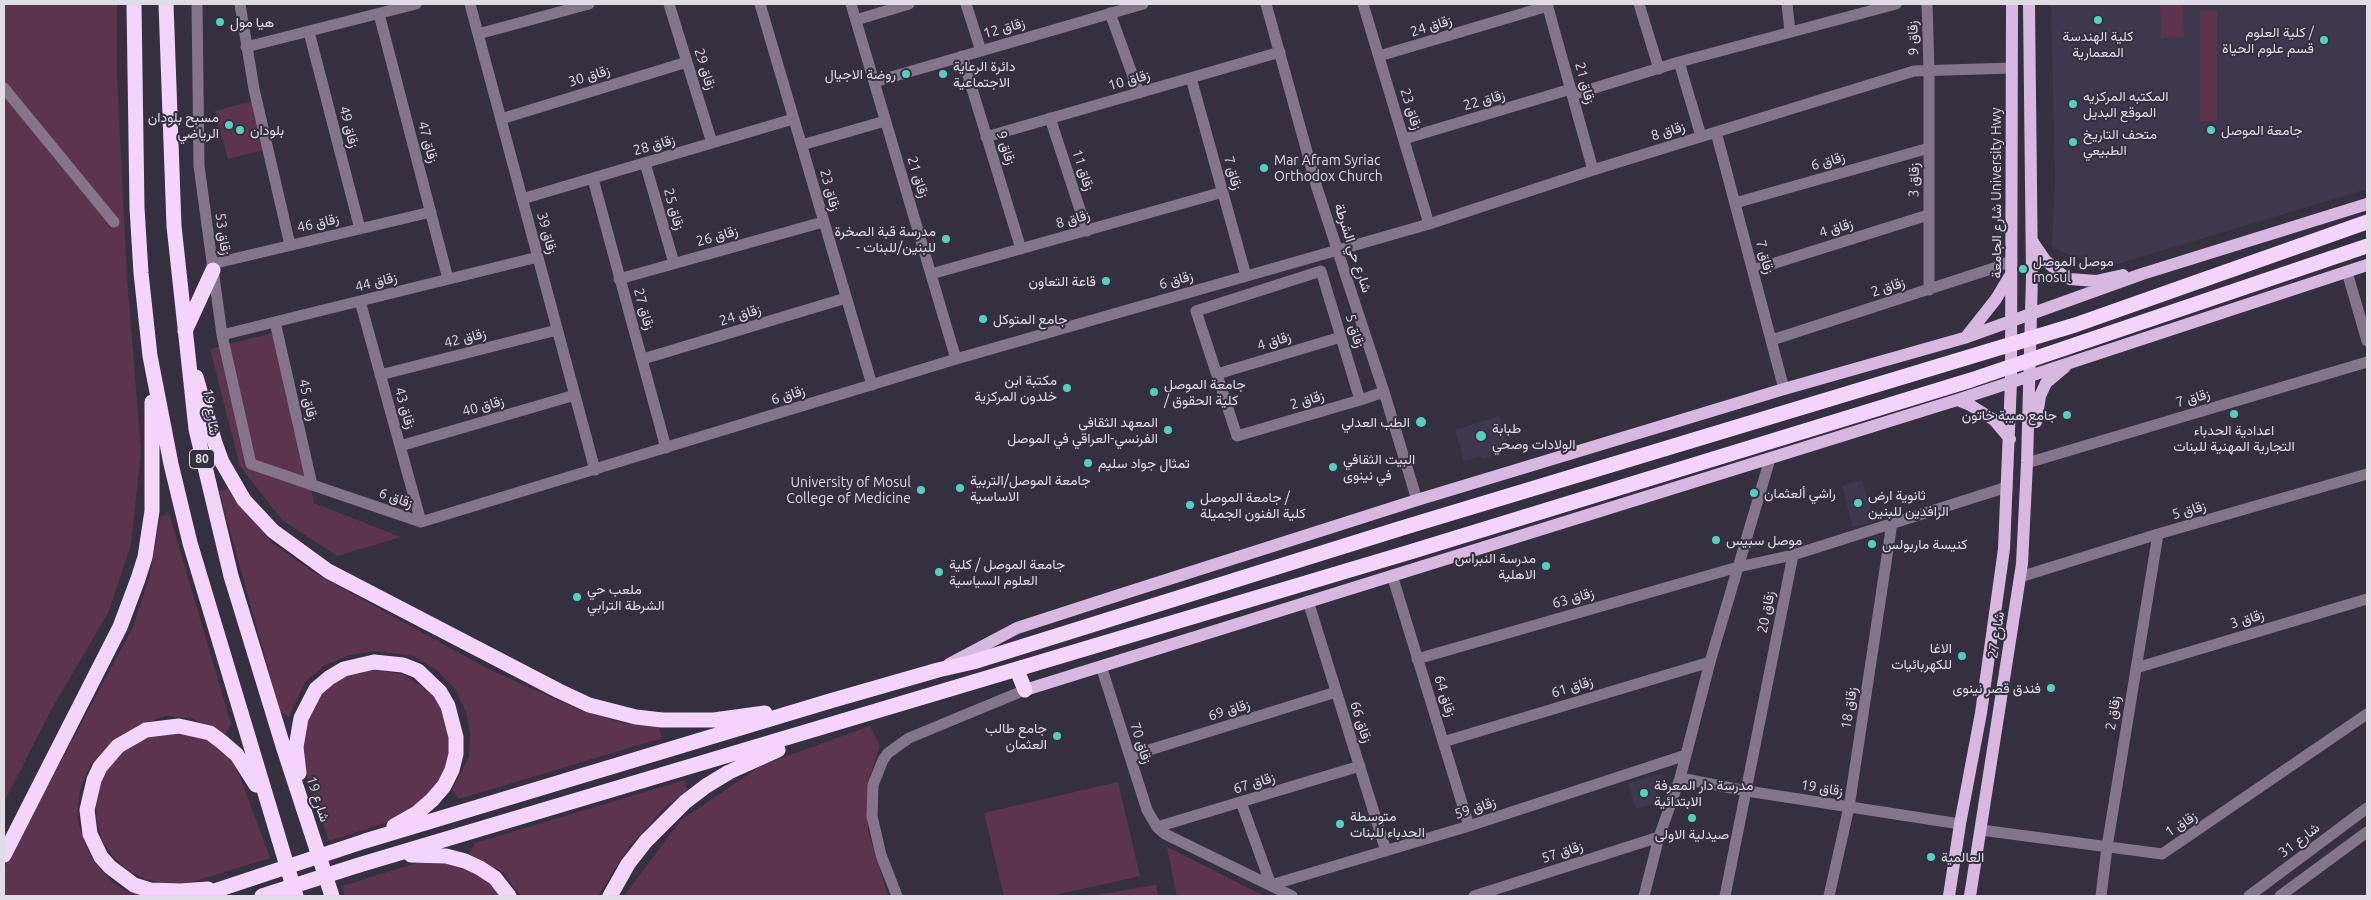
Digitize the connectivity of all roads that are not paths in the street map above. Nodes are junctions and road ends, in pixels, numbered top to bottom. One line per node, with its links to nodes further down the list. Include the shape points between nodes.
1 (134, 4): 105 (highway, 80, via 137,208)
2 (166, 4): 98 (highway, شارع 19 / 80, via 174,226)
3 (197, 4): 82 (street, زقاق 53, via 199,166)
4 (240, 4): 32 (street)
5 (416, 4): 26 (street)
6 (470, 4): 31 (street, زقاق 39)
7 (542, 4): 27 (street)
8 (589, 4): 27 (street)
9 (669, 4): 37 (street, زقاق 29)
10 (760, 4): 49 (street, زقاق 23)
11 (852, 4): 28 (street, زقاق 21)
12 (909, 4): 28 (street)
13 (966, 4): 33 (street)
14 (1144, 4): 25 (street, زقاق 12)
15 (1266, 4): 34 (street, شارع حي الشرطة)
16 (1363, 4): 36 (street, زقاق 23)
17 (1639, 4): 40 (street)
18 (1787, 4): 30 (street)
19 (1896, 4): 24 (street, زقاق 22)
20 (1927, 4): 41 (street, زقاق 9)
21 (2012, 4): 39 (main road, شارع الجامعة University Hwy)
22 (2029, 4): 73 (main road)
23 (1548, 5): 36 (street, زقاق 24); 45 (street, زقاق 21)
24 (1858, 9): 30 (street, زقاق 22)
25 (1110, 13): 33 (street, زقاق 12); 46 (street)
26 (379, 14): 29 (street); 65 (street, زقاق 47)
27 (545, 16): 31 (street)
28 (856, 20): 43 (street, زقاق 21)
29 (309, 32): 32 (street); 71 (street, زقاق 49)
30 (1790, 32): 38 (street, زقاق 22)
31 (478, 34): 48 (street, زقاق 39)
32 (246, 47): 74 (street)
33 (981, 51): 35 (street, زقاق 12)
34 (1280, 52): 42 (street, زقاق 10); 77 (street, شارع حي الشرطة)
35 (962, 56): 43 (street, زقاق 12); 53 (street, زقاق 9)
36 (1379, 56): 54 (street, زقاق 23)
37 (687, 62): 48 (street, زقاق 30); 55 (street, زقاق 29)
38 (1679, 62): 40 (street, زقاق 22); 52 (street)
39 (2012, 68): 41 (street, زقاق 8); 79 (main road, شارع الجامعة University Hwy)
40 (1659, 69): 45 (street, زقاق 22)
41 (1929, 70): 51 (street, زقاق 8, via 1914,71); 57 (street, زقاق 3)
42 (1191, 78): 46 (street, زقاق 10); 61 (street, زقاق 7)
43 (874, 82): 50 (street, زقاق 21)
44 (4, 88): 67 (street)
45 (1572, 92): 54 (street, زقاق 22); 59 (street, زقاق 21)
46 (1138, 93): 47 (street, زقاق 10)
47 (1050, 118): 53 (street, زقاق 10); 72 (street, زقاق 11)
48 (501, 119): 62 (street, زقاق 39)
49 (794, 119): 55 (street, زقاق 28); 56 (street, زقاق 23)
50 (885, 121): 56 (street); 85 (street, زقاق 21)
51 (1716, 132): 52 (street, زقاق 8); 63 (street, زقاق 7)
52 (1701, 136): 59 (street, زقاق 8)
53 (986, 137): 76 (street, زقاق 9)
54 (1404, 139): 70 (street, زقاق 23)
55 (712, 143): 58 (street, زقاق 28)
56 (802, 145): 68 (street, زقاق 23)
57 (1929, 148): 63 (street, زقاق 6); 66 (street, زقاق 3)
58 (645, 163): 60 (street, زقاق 28); 80 (street, زقاق 25)
59 (1593, 170): 70 (street, زقاق 8)
60 (593, 179): 62 (street, زقاق 28); 90 (street, زقاق 27)
61 (1223, 192): 72 (street, زقاق 8); 88 (street, زقاق 7)
62 (522, 199): 78 (street, زقاق 39)
63 (1735, 203): 83 (street, زقاق 7)
64 (2367, 204): 87 (main road)
65 (431, 212): 71 (street, زقاق 46); 89 (street, زقاق 47)
66 (1928, 215): 83 (street, زقاق 4); 91 (street, زقاق 3)
67 (114, 222)
68 (823, 222): 80 (street, زقاق 26); 92 (street, زقاق 23)
69 (2367, 222): 144 (highway, via 2075,325 1402,528 973,662)
70 (1429, 224): 77 (street, زقاق 8)
71 (360, 229): 74 (street, زقاق 46)
72 (1087, 231): 76 (street, زقاق 8)
73 (2032, 241): 87 (main road, via 2045,260 2070,279 2096,281); 94 (main road)
74 (290, 245): 82 (street, زقاق 46)
75 (2367, 246): 145 (highway, via 1971,380)
76 (1021, 249): 85 (street, زقاق 8)
77 (1337, 252): 88 (street, زقاق 6); 116 (street, شارع حي الشرطة)
78 (538, 257): 89 (street, زقاق 44); 97 (street, زقاق 39)
79 (2012, 260): 86 (main road, شارع الجامعة University Hwy); 91 (street, زقاق 2)
80 (674, 263): 90 (street, زقاق 26)
81 (2367, 265): 84 (main road)
82 (213, 267): 98 (highway); 99 (street, زقاق 53)
83 (1753, 270): 102 (street, زقاق 7)
84 (2347, 272): 103 (street); 108 (main road)
85 (931, 274): 106 (street, زقاق 21)
86 (2011, 274): 95 (main road, شارع الجامعة University Hwy); 101 (main road)
87 (2142, 274): 94 (main road)
88 (1246, 276): 106 (street, زقاق 6)
89 (448, 279): 93 (street, زقاق 44)
90 (619, 279): 107 (street, زقاق 27)
91 (1929, 290): 102 (street, زقاق 2)
92 (846, 298): 107 (street, زقاق 24); 114 (street, زقاق 23)
93 (360, 301): 96 (street, زقاق 44); 111 (street, زقاق 43)
94 (2031, 316): 95 (main road); 112 (main road)
95 (2011, 321): 101 (main road); 113 (main road, شارع الجامعة University Hwy)
96 (274, 322): 99 (street, زقاق 44); 128 (street, زقاق 45)
97 (557, 330): 111 (street, زقاق 42); 117 (street, زقاق 39)
98 (184, 332): 104 (highway, شارع 19 / 80)
99 (222, 335): 125 (street, زقاق 53)
100 (1341, 337): 110 (street, زقاق 4); 110 (street, زقاق 5, via 1321,271 1196,311); 118 (street, زقاق 5)
101 (1964, 338): 115 (main road)
102 (1772, 340): 115 (street, زقاق 7)
103 (2367, 341)
104 (187, 348): 148 (highway, via 222,462 244,500 273,532 328,571 559,691 611,712 662,720 714,720); 157 (highway, شارع 19 / 80, via 196,429 220,533 281,740)
105 (150, 356): 161 (highway, 80, via 190,543); 171 (highway, via 152,511 145,557 120,627)
106 (956, 359): 114 (street, زقاق 6)
107 (643, 360): 122 (street, زقاق 27)
108 (2074, 361): 112 (main road); 124 (main road, via 2046,383 2040,396 2034,449)
109 (2367, 362): 124 (street, زقاق 7)
110 (1217, 374): 118 (street, زقاق 2, via 1237,436)
111 (380, 375): 121 (street, زقاق 43)
112 (2030, 376): 113 (main road); 124 (main road, شارع 27)
113 (2011, 382): 119 (main road); 120 (main road, شارع 27)
114 (872, 385): 122 (street, زقاق 6)
115 (1784, 389): 130 (main road)
116 (1384, 392): 118 (street, زقاق 2); 130 (street, شارع حي الشرطة)
117 (575, 395): 121 (street, زقاق 40); 126 (street, زقاق 39)
118 (1360, 400)
119 (1957, 400): 120 (main road, via 1989,416); 123 (main road)
120 (2010, 439): 129 (main road, شارع 27)
121 (400, 446): 131 (street, زقاق 43)
122 (666, 448): 126 (street, زقاق 6)
123 (1770, 459): 135 (street); 136 (main road)
124 (2028, 462): 137 (main road, شارع 27)
125 (251, 464): 128 (street, زقاق 6)
126 (595, 470): 131 (street, زقاق 6)
127 (2367, 474): 133 (street, زقاق 5)
128 (312, 485): 131 (street, زقاق 6)
129 (2007, 486): 132 (street); 162 (main road, شارع 27, via 2004,549 1994,630)
130 (1417, 500): 144 (main road, via 1017,628)
131 (421, 522)
132 (1892, 523): 134 (street); 159 (street, زقاق 18)
133 (2158, 534): 137 (street, زقاق 5); 143 (street, زقاق 2)
134 (1792, 554): 135 (street, زقاق 63); 156 (street, زقاق 20)
135 (1738, 567): 140 (street, زقاق 63); 141 (street)
136 (1392, 575): 139 (main road); 140 (street, زقاق 64)
137 (2020, 577): 165 (main road, شارع 27)
138 (2367, 599): 143 (street, زقاق 3)
139 (1308, 601): 142 (main road); 147 (street, زقاق 66)
140 (1417, 659): 151 (street, زقاق 64)
141 (1710, 662): 151 (street, زقاق 61); 152 (street)
142 (1101, 666): 146 (main road); 153 (street, زقاق 70)
143 (2136, 668): 169 (street, زقاق 2)
144 (938, 670): 148 (highway)
145 (1017, 670): 146 (highway); 150 (highway)
146 (1025, 690): 181 (street, via 909,738 883,760 873,785 872,816 881,855)
147 (1336, 692): 153 (street, زقاق 69); 154 (street, زقاق 66)
148 (830, 701): 168 (highway)
149 (2367, 714): 169 (street, زقاق 1, via 2162,854)
150 (845, 721): 172 (highway); 180 (highway, via 756,759 706,786 678,808 646,841)
151 (1443, 742): 163 (street, زقاق 64)
152 (1686, 755): 155 (street); 163 (street, زقاق 59)
153 (1130, 756): 164 (street, زقاق 70, via 1147,810)
154 (1360, 766): 158 (street, زقاق 67); 170 (street, زقاق 66)
155 (1680, 778): 156 (street, زقاق 19); 167 (street)
156 (1747, 791): 159 (street, زقاق 19); 185 (street, زقاق 20)
157 (303, 802): 168 (highway, via 297,731 316,690 344,669 360,664 389,662 418,671 440,692 454,721 456,737 452,770 444,786 417,813); 178 (highway, شارع 19 / 80)
158 (1241, 802): 164 (street, زقاق 67); 174 (street)
159 (1849, 807): 162 (street, زقاق 19); 186 (street, زقاق 18)
160 (2367, 808): 190 (street, شارع 31)
161 (270, 814): 173 (highway, via 237,755 210,734 194,728 163,726 146,730 118,746 100,767 89,794 90,834 101,857 134,885 165,892 195,891); 177 (highway, 80)
162 (1960, 824): 187 (main road, شارع 27)
163 (1469, 826): 170 (street, زقاق 59)
164 (1157, 827): 174 (street, via 1165,834)
165 (1981, 830): 169 (street, زقاق 1); 188 (main road, شارع 27)
166 (2367, 832): 191 (street)
167 (1659, 837): 183 (street, زقاق 57); 184 (street)
168 (359, 843): 173 (highway)
169 (2107, 847): 189 (street, زقاق 2)
170 (1386, 851): 174 (street, زقاق 59)
171 (4, 855)
172 (380, 859): 176 (highway); 179 (highway, via 424,854 464,861 495,878)
173 (244, 882): 175 (highway)
174 (1271, 885): 182 (street)
175 (199, 896)
176 (262, 896)
177 (296, 896)
178 (332, 896)
179 (509, 896)
180 (610, 896)
181 (897, 896)
182 (1292, 896)
183 (1474, 896)
184 (1644, 896)
185 (1726, 896)
186 (1829, 896)
187 (1949, 896)
188 (1970, 896)
189 (2101, 896)
190 (2249, 896)
191 (2280, 896)

